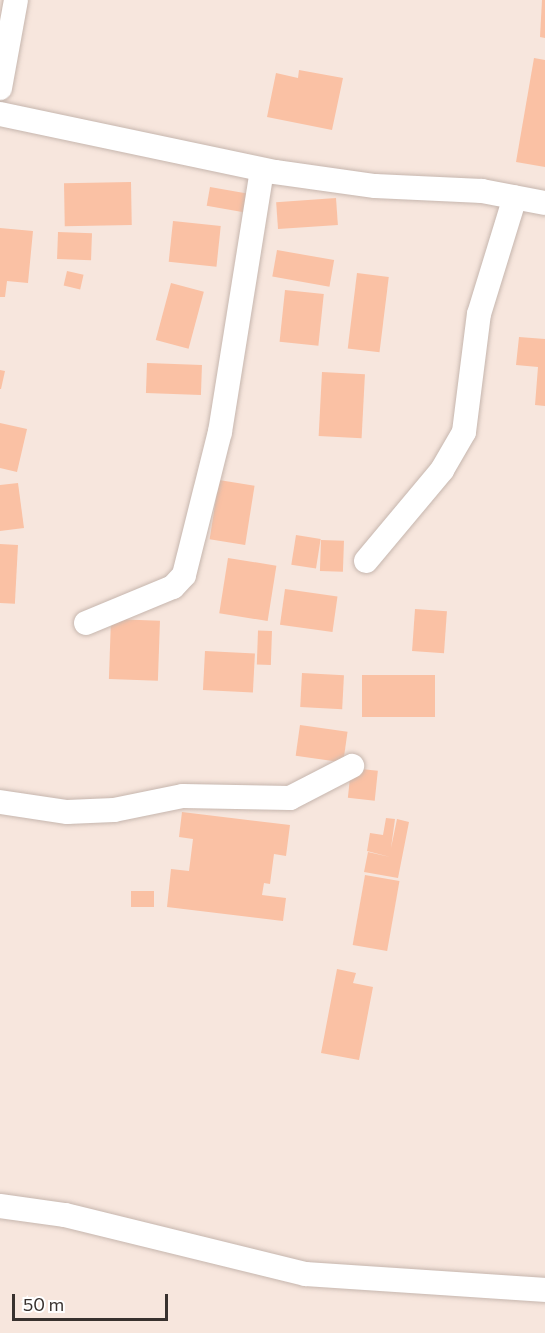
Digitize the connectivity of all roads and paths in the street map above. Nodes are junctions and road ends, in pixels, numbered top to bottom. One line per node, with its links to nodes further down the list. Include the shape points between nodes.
1 (16, 0): 2 (street)
2 (0, 88)
3 (0, 114): 4 (street)
4 (262, 170): 5 (street); 8 (street, via 220,432 184,574 173,587)
5 (515, 197): 6 (street); 7 (street, via 479,314 464,432 442,470)
6 (545, 202)
7 (366, 561)
8 (86, 623)
9 (352, 766): 10 (street, via 290,798 183,796 114,810 67,812)
10 (0, 802)
11 (0, 1206): 12 (street, via 65,1215 306,1274)
12 (545, 1290)

